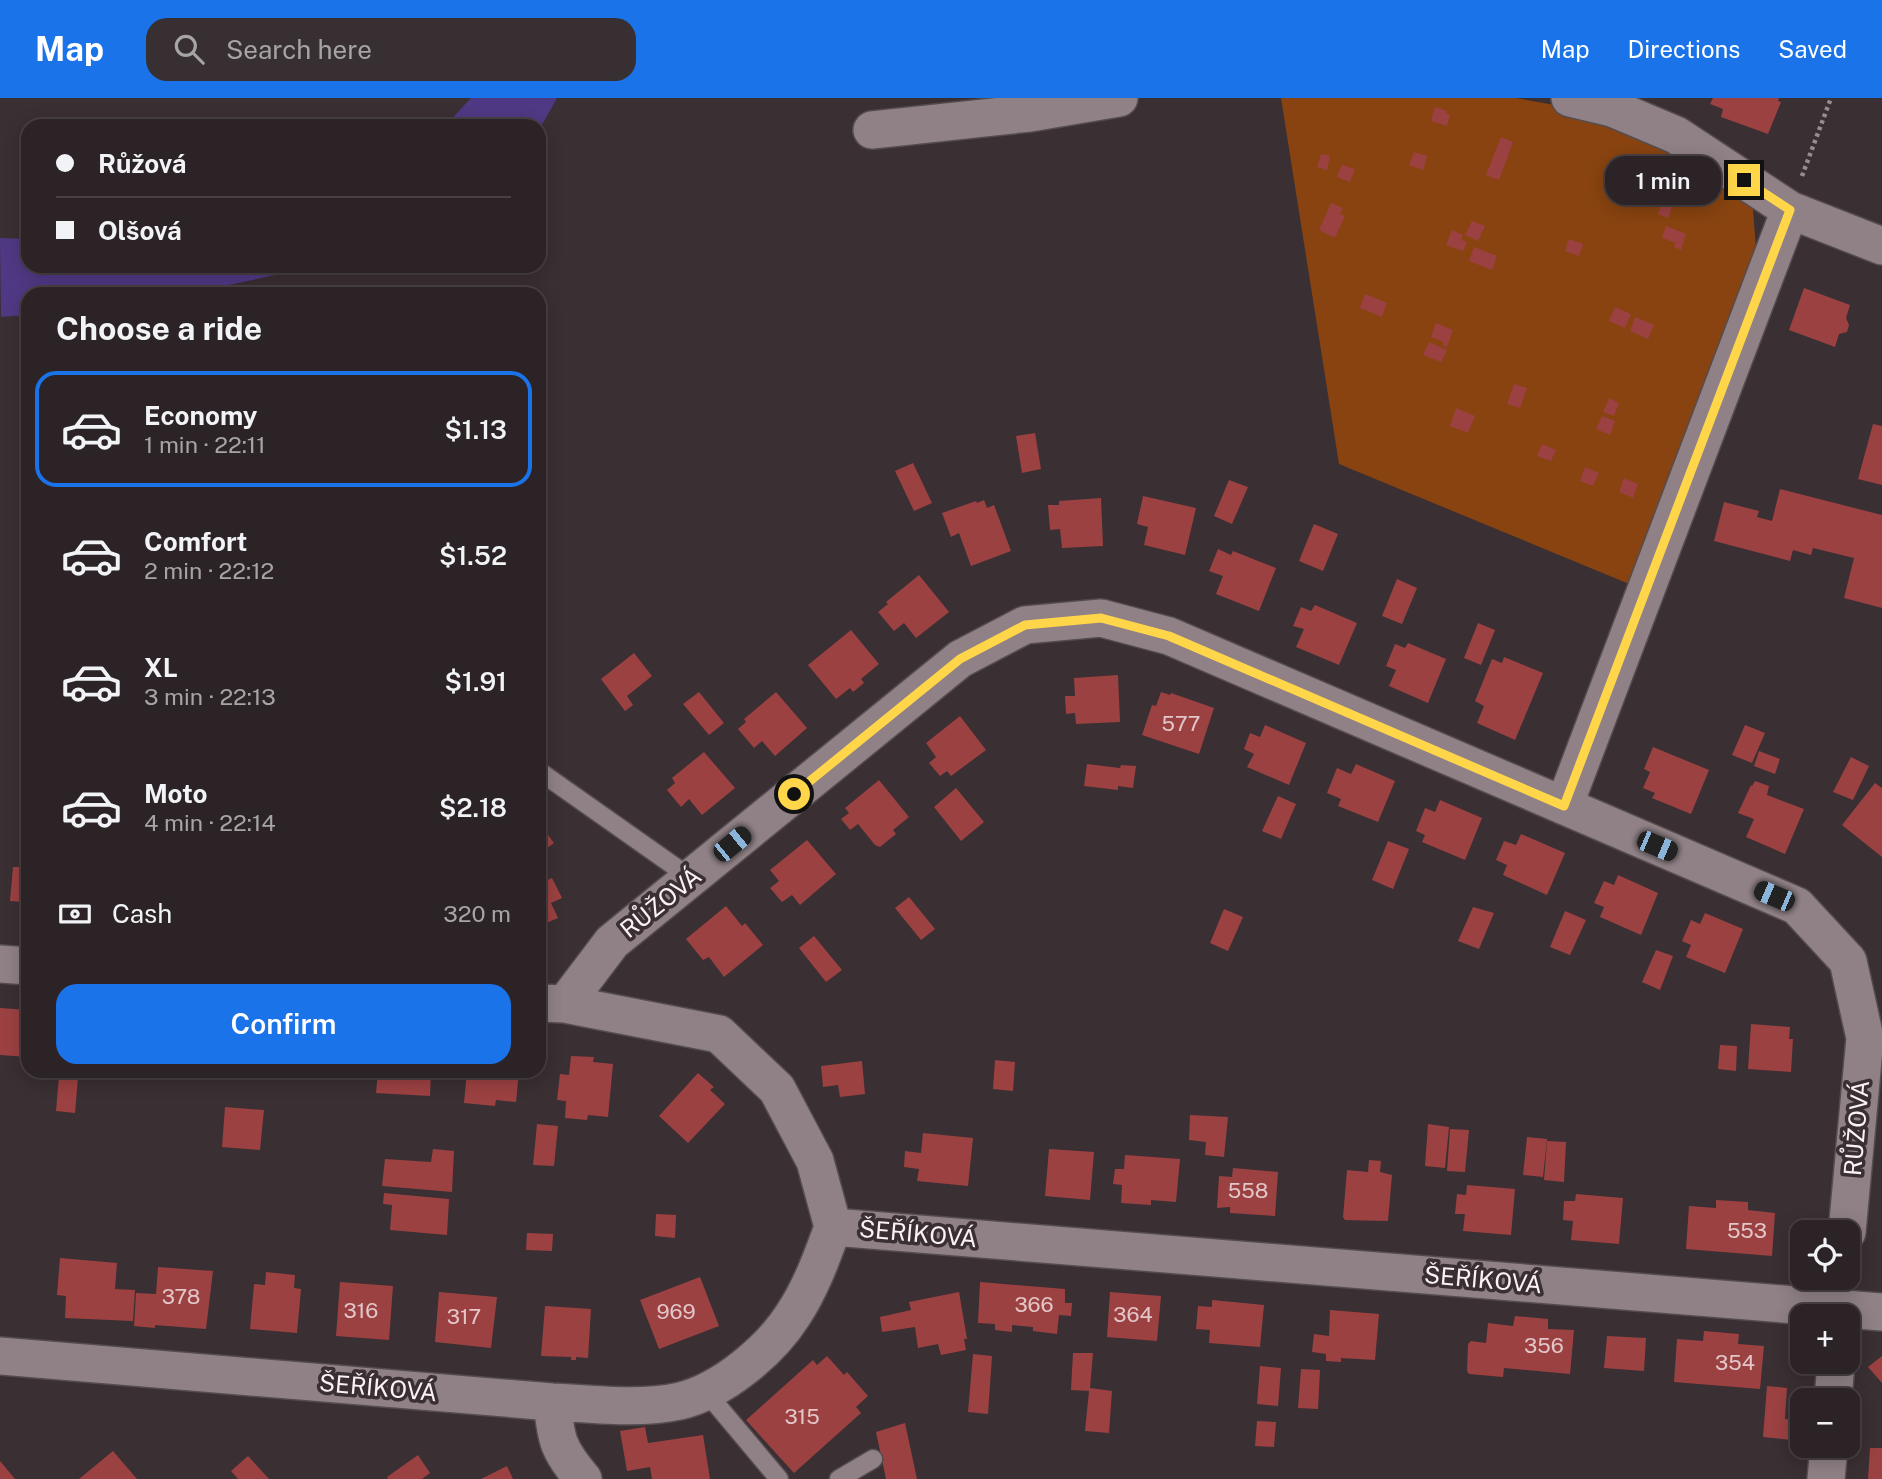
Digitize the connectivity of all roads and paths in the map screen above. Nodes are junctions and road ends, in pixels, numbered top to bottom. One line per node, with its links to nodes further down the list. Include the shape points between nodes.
1 (1119, 98): 4 (street)
2 (1570, 98): 5 (street, via 1612,108 1676,135)
3 (1831, 98): 5 (path)
4 (872, 130)
5 (1790, 210): 6 (street); 8 (street)
6 (1882, 246)
7 (546, 776): 9 (lane)
8 (1564, 806): 9 (street, RŮŽOVÁ, via 1169,636 1101,618 1025,625 960,659); 13 (street, RŮŽOVÁ, via 1797,906 1848,961 1865,1038)
9 (691, 878): 12 (street, RŮŽOVÁ, via 612,942)
10 (0, 964): 11 (street)
11 (21, 966)
12 (552, 1004): 14 (street, via 719,1034 777,1089 815,1161)
13 (1848, 1220)
14 (833, 1227): 15 (street, ŠEŘÍKOVÁ); 18 (street, ŠEŘÍKOVÁ, via 793,1316 755,1357)
15 (1841, 1301): 16 (street, ŠEŘÍKOVÁ)
16 (1882, 1312)
17 (0, 1356): 19 (street, ŠEŘÍKOVÁ)
18 (706, 1392): 19 (street, ŠEŘÍKOVÁ, via 654,1405); 23 (lane)
19 (552, 1402): 22 (street, via 556,1440)
20 (1828, 1458): 25 (street)
21 (873, 1459): 24 (lane)
22 (583, 1479)
23 (779, 1479)
24 (839, 1479)
25 (1826, 1479)

